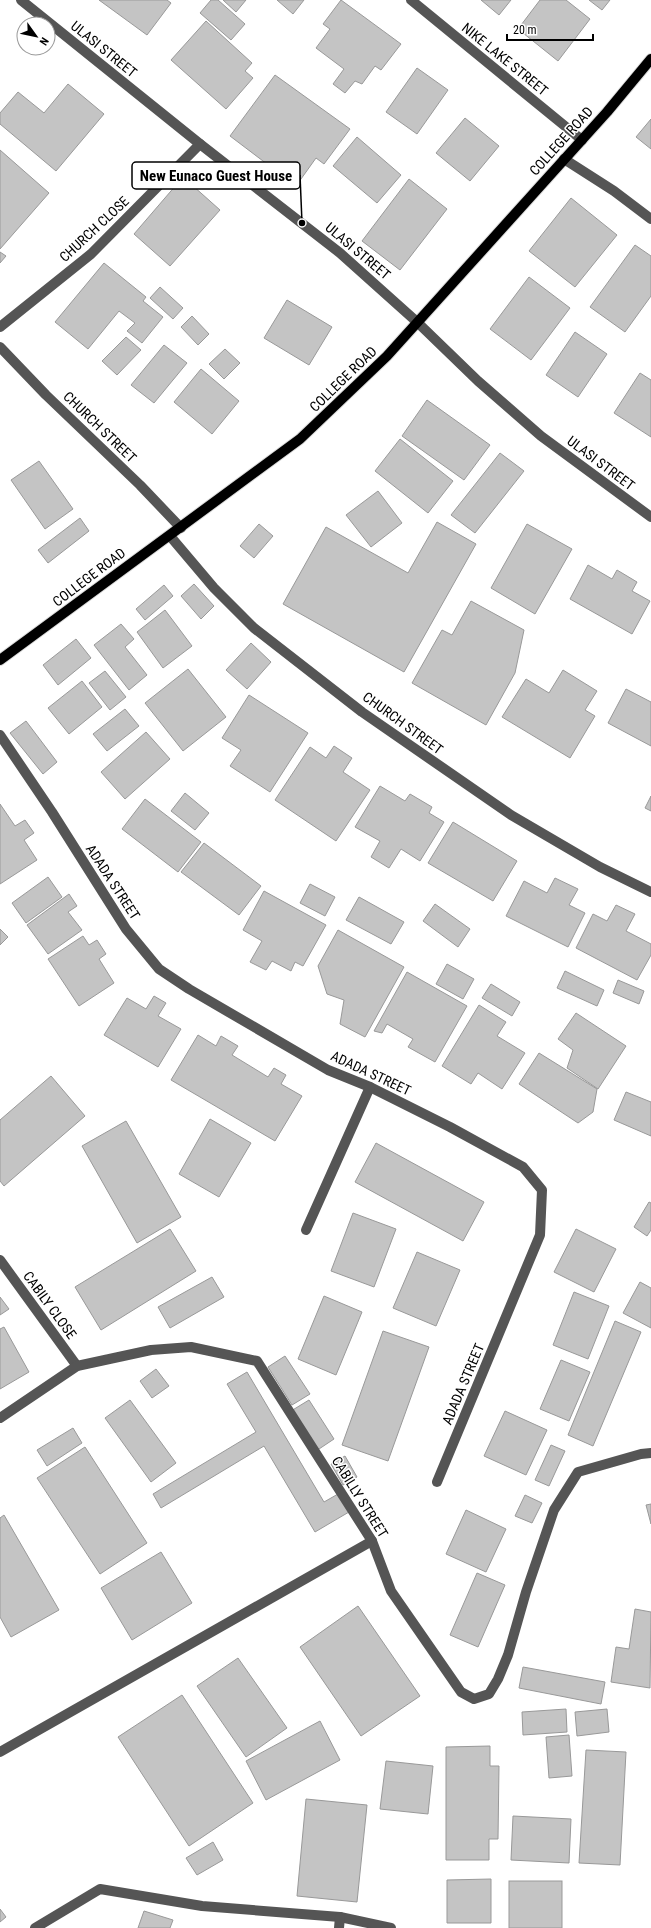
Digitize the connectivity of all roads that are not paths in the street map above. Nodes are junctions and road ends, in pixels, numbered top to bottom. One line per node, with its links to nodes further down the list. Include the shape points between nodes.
1 (21, 0): 5 (street, ULASI STREET)
2 (411, 0): 4 (street, NIKE LAKE STREET)
3 (651, 59): 4 (main road, COLLEGE ROAD)
4 (582, 140): 6 (main road, COLLEGE ROAD)
5 (200, 144): 8 (street, ULASI STREET, via 340,253); 9 (street, CHURCH CLOSE, via 91,254)
6 (564, 159): 7 (street, via 614,191); 8 (main road, COLLEGE ROAD)
7 (651, 219)
8 (418, 322): 11 (street, ULASI STREET, via 478,381 541,436); 12 (main road, COLLEGE ROAD, via 387,356 300,439)
9 (0, 327)
10 (0, 348): 12 (street, CHURCH STREET)
11 (651, 517)
12 (181, 528): 13 (main road, COLLEGE ROAD)
13 (170, 536): 14 (main road, COLLEGE ROAD); 16 (street, CHURCH STREET, via 214,588 254,628 362,712 511,815 600,867)
14 (0, 660)
15 (0, 735): 17 (street, ADADA STREET, via 126,929 159,969 328,1070)
16 (651, 892)
17 (370, 1087): 18 (street); 23 (street, ADADA STREET, via 523,1167 542,1190 540,1235)
18 (306, 1230)
19 (0, 1260): 20 (street, CABILY CLOSE)
20 (77, 1366): 21 (street, CABILLY STREET); 24 (street, CABILLY STREET, via 151,1350 191,1347 257,1361)
21 (0, 1418)
22 (651, 1453): 24 (street, CABILLY STREET, via 578,1472 554,1510 508,1655 489,1694 474,1698 461,1692 391,1591)
23 (437, 1482)
24 (372, 1541): 25 (street)
25 (0, 1752)
26 (340, 1917): 27 (street, via 202,1906 100,1889); 28 (street); 29 (street)
27 (35, 1928)
28 (339, 1928)
29 (392, 1928)

